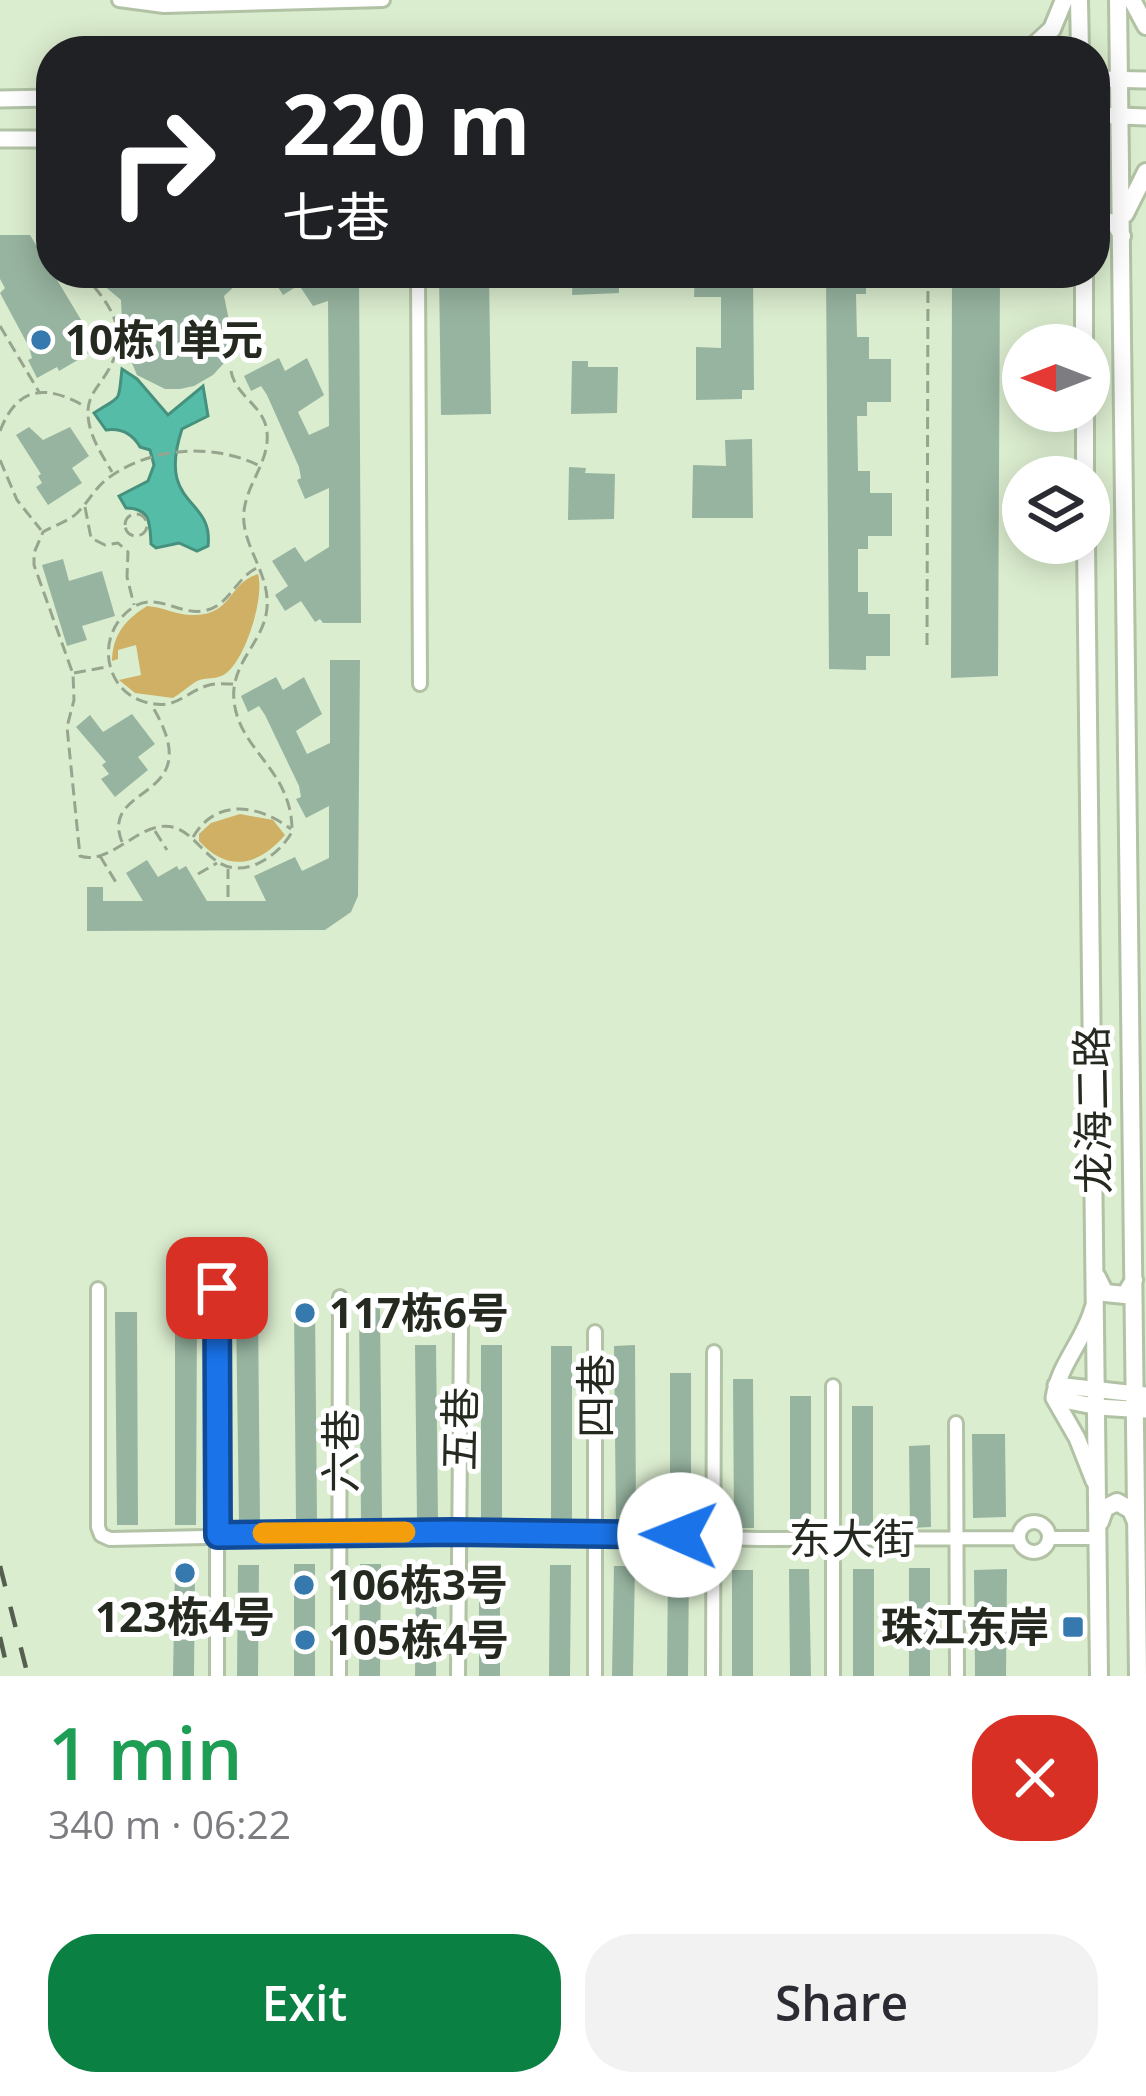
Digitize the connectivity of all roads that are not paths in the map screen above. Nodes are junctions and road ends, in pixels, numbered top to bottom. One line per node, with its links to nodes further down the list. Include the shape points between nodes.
1 (119, 0): 2 (street)
2 (383, 0)
3 (1064, 0): 8 (main road)
4 (1079, 0): 9 (main road)
5 (1118, 0): 11 (main road, 龙海二路)
6 (1132, 0): 7 (main road)
7 (1146, 26)
8 (1044, 36)
9 (1080, 36)
10 (1110, 80): 11 (street)
11 (1121, 80): 12 (street); 16 (main road, 龙海二路)
12 (1146, 80)
13 (36, 98): 14 (street)
14 (0, 99)
15 (1110, 116): 16 (street)
16 (1121, 116): 17 (street); 22 (main road, 龙海二路)
17 (1146, 117)
18 (36, 139): 19 (street)
19 (0, 140)
20 (1146, 172): 22 (main road)
21 (1110, 222): 22 (main road)
22 (1122, 228): 29 (main road, 龙海二路)
23 (418, 288): 27 (street)
24 (1084, 288): 25 (main road)
25 (1084, 324)
26 (1086, 564): 28 (main road, 龙海二路)
27 (420, 684)
28 (1096, 1274): 29 (main road, via 1114,1297); 38 (street, via 1085,1332); 39 (main road, 龙海二路)
29 (1134, 1279): 35 (main road); 40 (main road, 龙海二路)
30 (217, 1288): 49 (street)
31 (98, 1289): 49 (street, 东大街, via 101,1535)
32 (340, 1297): 46 (street, 六巷)
33 (461, 1326): 45 (street, 五巷)
34 (596, 1332): 47 (street, 四巷)
35 (1146, 1345)
36 (714, 1352): 50 (street)
37 (833, 1386): 54 (street)
38 (1055, 1391): 39 (street); 43 (street)
39 (1098, 1400): 40 (street); 43 (main road, 龙海二路)
40 (1141, 1402): 44 (main road, 龙海二路)
41 (956, 1423): 51 (street)
42 (1146, 1462): 44 (main road)
43 (1099, 1497): 48 (main road, 龙海二路)
44 (1137, 1519): 48 (main road, via 1117,1502 1105,1508); 63 (main road, 龙海二路)
45 (460, 1532): 46 (street, 东大街); 47 (street, 东大街); 57 (street, 五巷)
46 (341, 1533): 49 (street, 东大街); 56 (street, 六巷)
47 (596, 1534): 50 (street, 东大街); 58 (street, 四巷)
48 (1099, 1534): 53 (street); 62 (main road, 龙海二路)
49 (218, 1535): 55 (street)
50 (714, 1537): 54 (street, 东大街); 59 (street)
51 (956, 1538): 52 (street, 东大街); 54 (street, 东大街); 61 (street)
52 (1019, 1538): 53 (street, via 1034,1552); 53 (street, via 1035,1522)
53 (1049, 1538)
54 (833, 1540): 60 (street)
55 (218, 1676)
56 (339, 1676)
57 (458, 1676)
58 (595, 1676)
59 (713, 1676)
60 (833, 1676)
61 (957, 1676)
62 (1099, 1676)
63 (1138, 1676)

